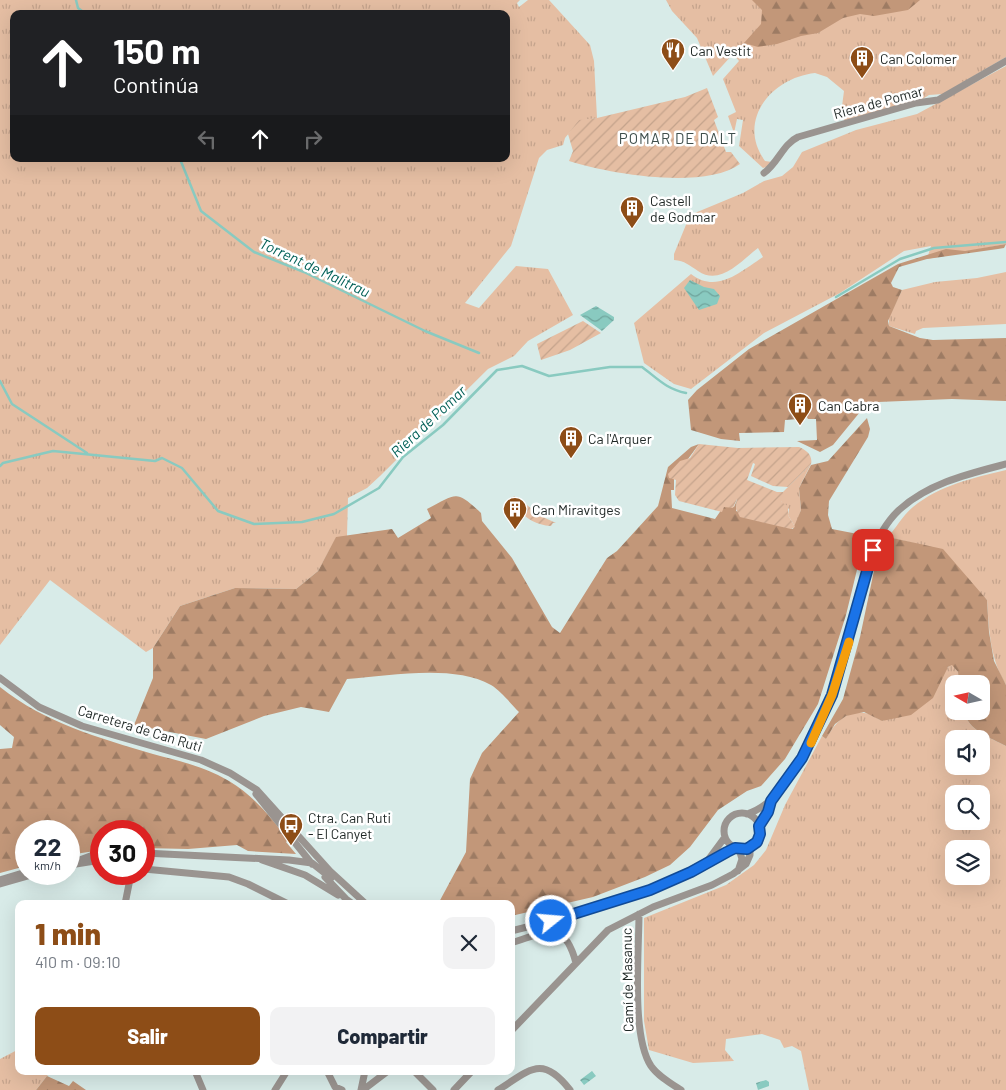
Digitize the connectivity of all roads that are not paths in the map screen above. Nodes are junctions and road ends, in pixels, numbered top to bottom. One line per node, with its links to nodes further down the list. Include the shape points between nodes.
1 (1006, 61): 2 (street, Riera de Pomar, via 938,100 916,103 798,136 791,140)
2 (764, 174)
3 (1006, 464): 6 (street, via 940,484 918,496 890,521 870,558 832,695 802,758)
4 (0, 678): 5 (street, Carretera de Can Ruti, via 39,706 82,726 201,760)
5 (248, 785): 15 (street, Carretera de Can Ruti); 29 (street, Carretera de Can Ruti, via 263,796 330,871)
6 (771, 801): 7 (street); 8 (street)
7 (746, 814): 8 (street, via 753,817); 9 (street, via 728,819 724,827)
8 (759, 826): 10 (street, via 758,840)
9 (725, 837): 11 (street); 14 (street)
10 (750, 848): 11 (street); 18 (street, via 746,864)
11 (737, 849): 14 (street); 18 (street, via 742,859)
12 (155, 855): 13 (street)
13 (257, 859): 15 (street); 27 (street, via 305,875)
14 (706, 862): 31 (street, via 650,890)
15 (312, 863): 27 (street, Carretera de Can Ruti); 28 (street, Carretera de Can Ruti)
16 (155, 870): 26 (street, via 229,877)
17 (15, 871): 19 (street)
18 (738, 871): 30 (street)
19 (0, 875)
20 (15, 875): 21 (street)
21 (0, 880)
22 (15, 880): 23 (street)
23 (0, 884)
24 (129, 885): 25 (street)
25 (126, 900)
26 (280, 900)
27 (346, 900)
28 (359, 900)
29 (361, 900)
30 (639, 914): 33 (street, via 608,930); 50 (street, Camí de Masanuc, via 641,1042 652,1068)
31 (515, 930)
32 (515, 942): 33 (street, via 547,932 560,934 569,942)
33 (576, 963): 34 (street)
34 (515, 1027)
35 (197, 1075): 42 (street)
36 (284, 1075): 43 (street)
37 (329, 1075): 44 (street, via 335,1086)
38 (364, 1075): 45 (street)
39 (383, 1075): 45 (street)
40 (418, 1075): 46 (street)
41 (468, 1075): 47 (street)
42 (203, 1090)
43 (275, 1090)
44 (342, 1090)
45 (362, 1090)
46 (433, 1090)
47 (454, 1090)
48 (498, 1090): 49 (street, via 530,1070 541,1068 552,1070)
49 (570, 1090)
50 (680, 1090)

